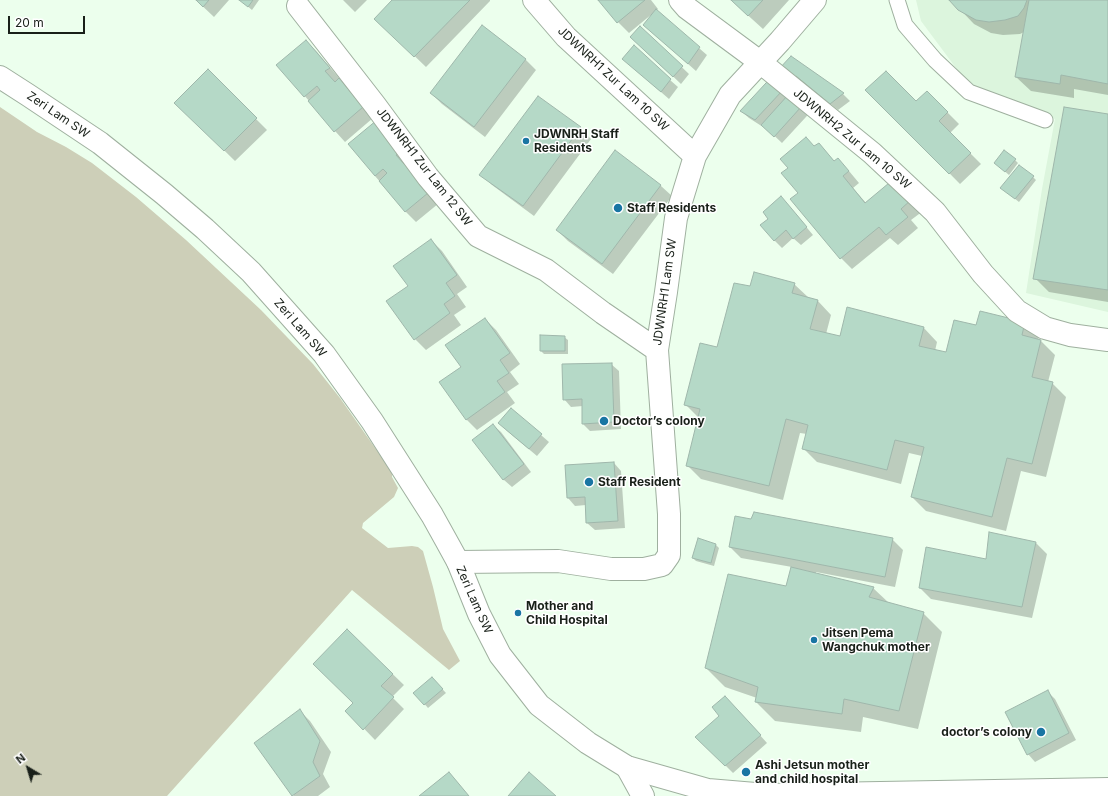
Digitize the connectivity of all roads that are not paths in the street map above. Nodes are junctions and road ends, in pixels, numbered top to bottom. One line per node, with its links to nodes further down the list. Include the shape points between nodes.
1 (534, 0): 9 (street, JDWNRH1 Zur Lam 10 SW, via 566,38)
2 (680, 0): 6 (street, JDWNRH2 Zur Lam 10 SW, via 687,8)
3 (815, 0): 6 (street, JDWNRH1 Lam SW)
4 (897, 0): 8 (lane, via 905,25 935,60 970,92)
5 (298, 6): 11 (street, JDWNRH1 Zur Lam 12 SW, via 428,176 478,236 546,270 602,313)
6 (760, 62): 9 (street, JDWNRH1 Lam SW, via 730,95); 10 (street, JDWNRH2 Zur Lam 10 SW, via 872,153 936,212 983,274 1017,311 1045,328 1070,335)
7 (0, 77): 12 (street, Zeri Lam SW, via 100,143 205,229 251,272 324,354 372,421 432,515)
8 (1045, 120)
9 (695, 156): 11 (street, JDWNRH1 Lam SW, via 676,218)
10 (1108, 340)
11 (657, 350): 12 (street, JDWNRH1 Lam SW, via 669,514 669,555 662,565 611,569 558,561)
12 (458, 562): 13 (street, Zeri Lam SW, via 479,614 500,655 539,705 588,743)
13 (628, 767): 14 (street, Zeri Lam SW, via 708,790 767,795); 15 (street)
14 (1108, 789)
15 (643, 796)

